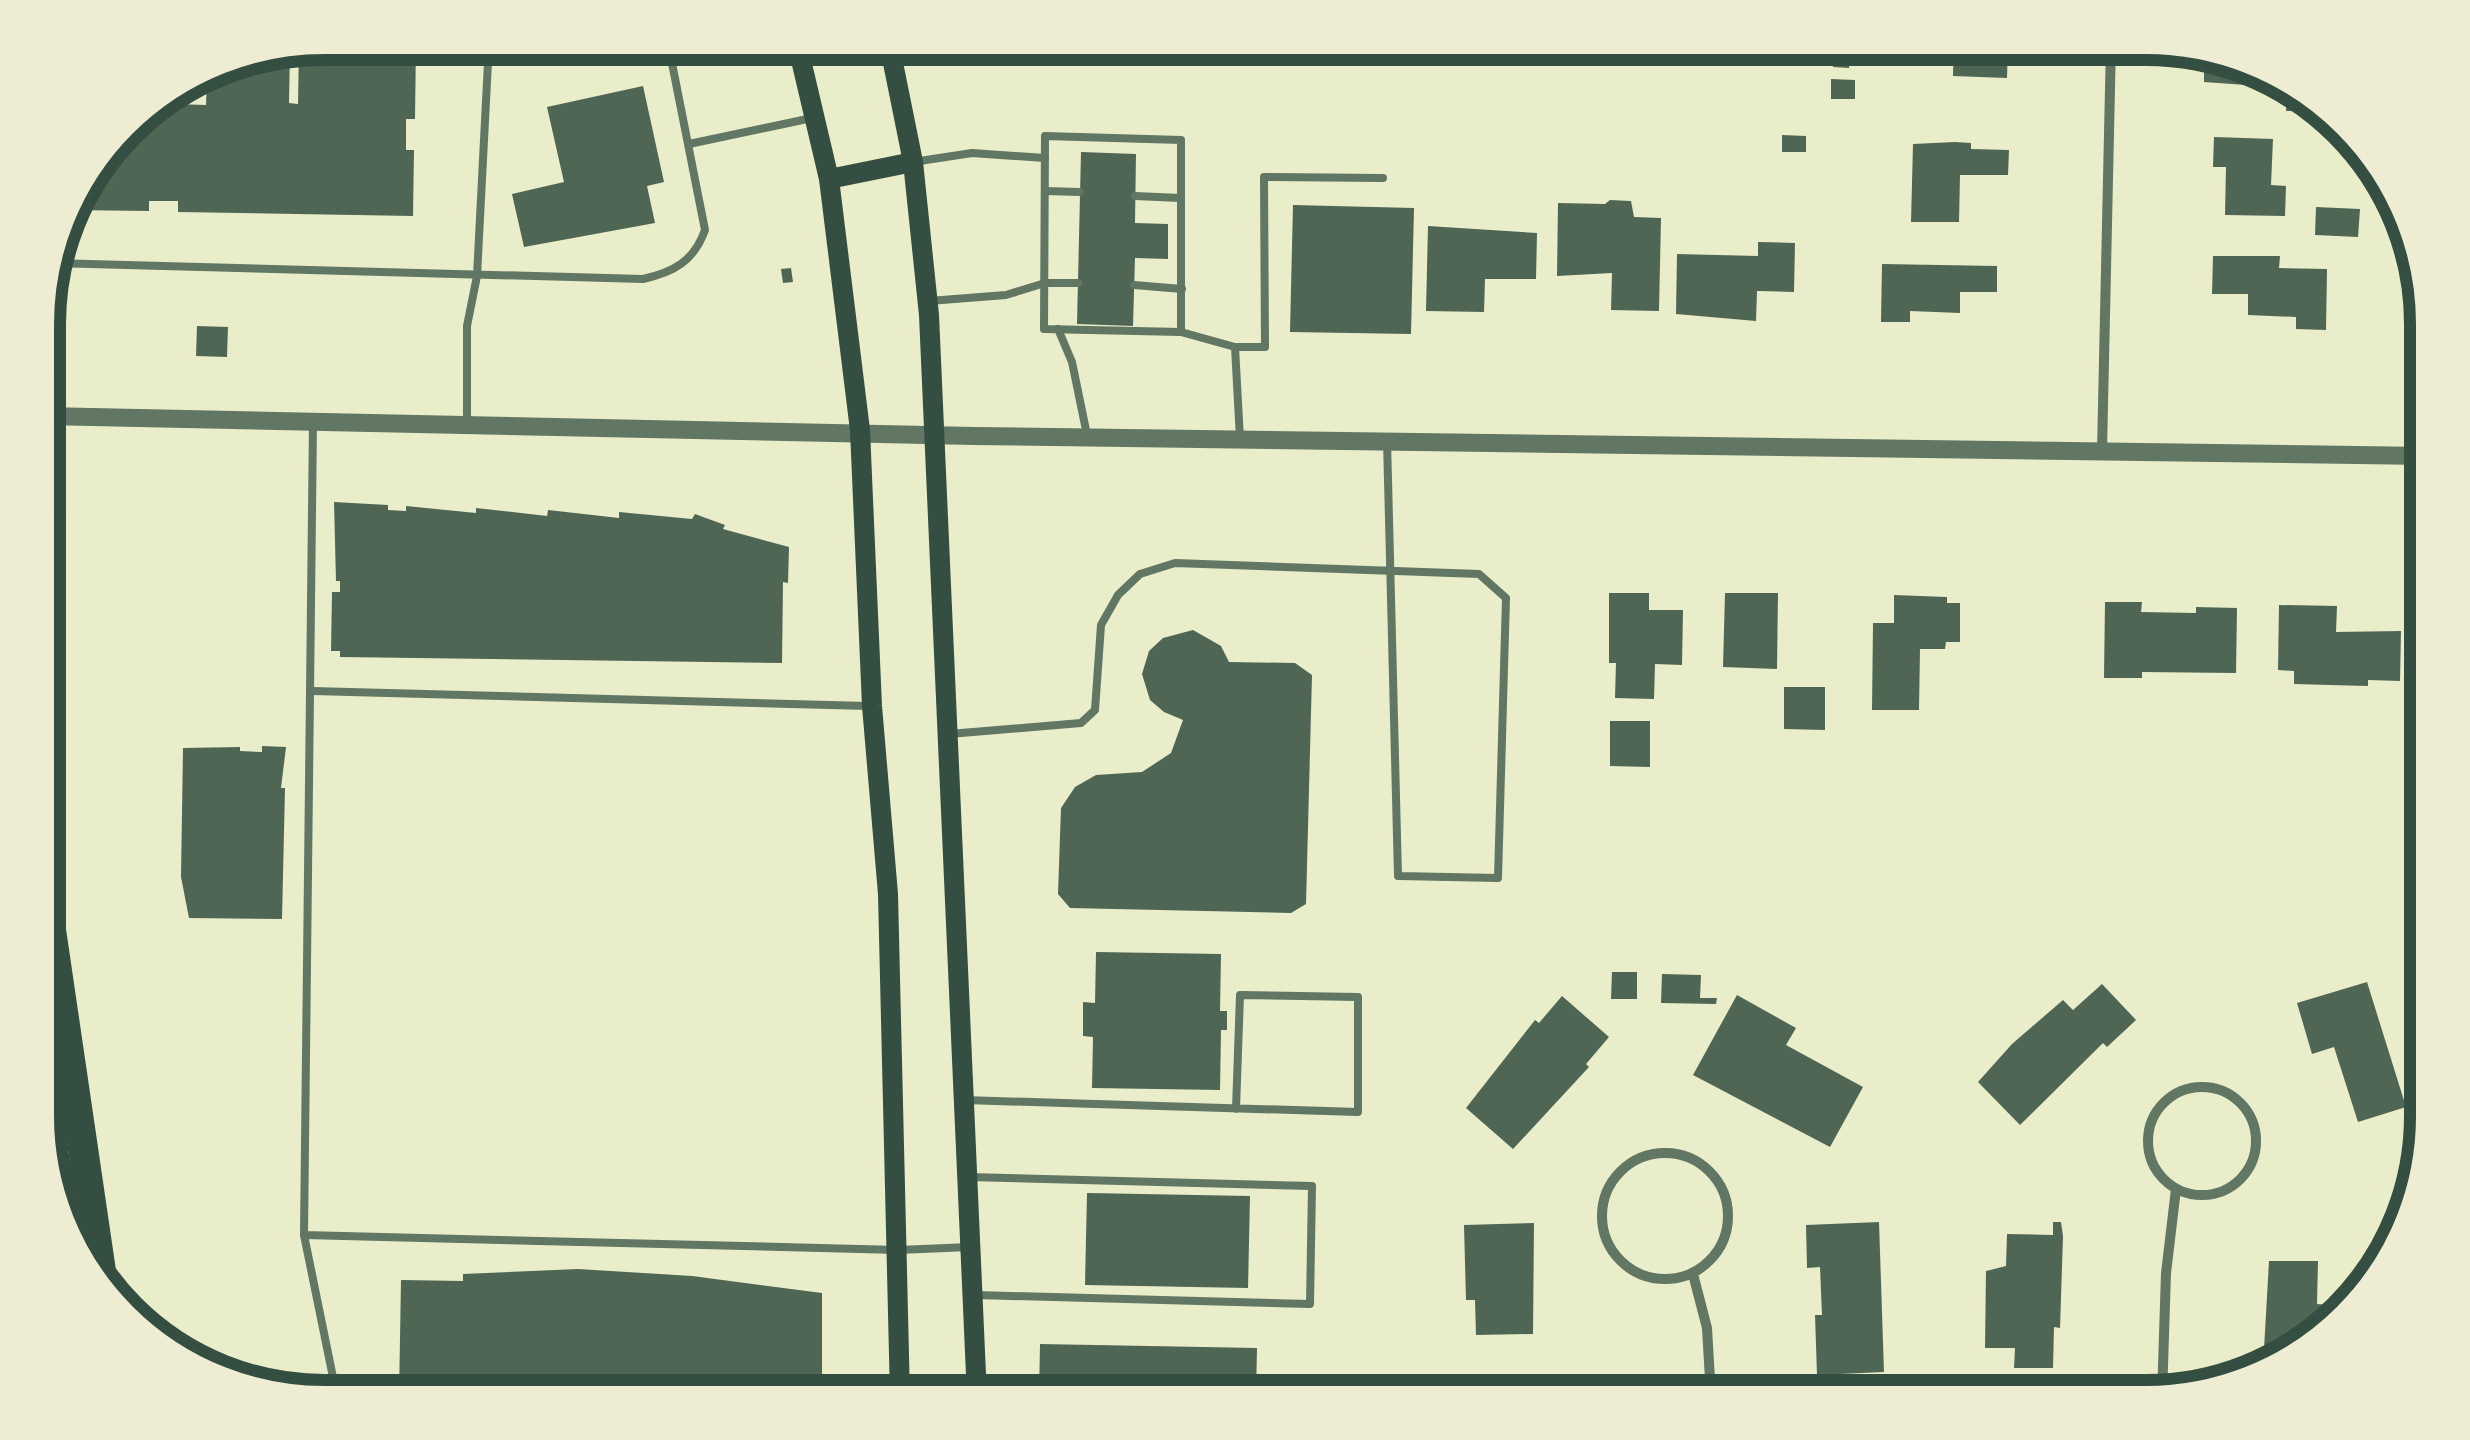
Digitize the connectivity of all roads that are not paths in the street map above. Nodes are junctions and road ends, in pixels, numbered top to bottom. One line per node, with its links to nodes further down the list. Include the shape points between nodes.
1 (488, 60): 17 (lane)
2 (672, 60): 7 (lane)
3 (801, 60): 6 (main road)
4 (893, 60): 9 (main road)
5 (2112, 60): 34 (street)
6 (814, 118): 7 (lane); 11 (main road)
7 (689, 144): 17 (lane, via 704,230 681,266 643,278)
8 (1045, 158): 9 (lane, via 972,153); 12 (lane); 15 (lane, via 1045,136 1181,140)
9 (914, 162): 11 (main road); 22 (main road)
10 (1383, 178): 25 (lane, via 1264,176 1265,347)
11 (829, 179): 29 (main road)
12 (1045, 191): 13 (lane); 18 (lane)
13 (1080, 192)
14 (1135, 196): 15 (lane)
15 (1180, 198): 21 (lane)
16 (67, 263): 17 (lane)
17 (476, 276): 28 (lane, via 467,326)
18 (1045, 282): 19 (lane); 22 (lane, via 1006,295); 23 (lane, via 1044,329)
19 (1078, 283)
20 (1134, 285): 21 (lane)
21 (1182, 289): 24 (lane)
22 (927, 301): 30 (main road)
23 (1058, 329): 24 (lane); 31 (lane)
24 (1181, 332): 25 (lane)
25 (1235, 347): 32 (lane)
26 (60, 416): 27 (street)
27 (313, 421): 28 (street); 37 (lane)
28 (466, 424): 29 (street)
29 (860, 430): 30 (street); 38 (main road)
30 (936, 435): 31 (street); 39 (main road)
31 (1087, 437): 32 (street)
32 (1240, 439): 33 (street)
33 (1387, 440): 34 (street); 36 (lane)
34 (2102, 451): 35 (street)
35 (2409, 456)
36 (1392, 568): 36 (lane, via 1479,574 1506,598 1498,878 1398,876); 39 (lane, via 1176,563 1140,574 1118,594 1101,625 1095,710 1081,724)
37 (312, 691): 38 (lane); 45 (lane)
38 (872, 706): 47 (main road, via 888,894)
39 (949, 734): 41 (main road)
40 (60, 991): 48 (highway)
41 (964, 1100): 42 (lane); 43 (main road)
42 (1236, 1109): 42 (lane, via 1358,1112 1358,997 1240,995)
43 (967, 1178): 46 (main road); 50 (lane, via 1312,1186 1310,1304)
44 (2176, 1188): 44 (street, via 2212,1194 2245,1176 2254,1159 2253,1122 2229,1094 2212,1088 2179,1092 2154,1115 2148,1148); 52 (street)
45 (304, 1235): 47 (lane); 53 (lane)
46 (970, 1247): 47 (lane); 50 (main road)
47 (898, 1250): 54 (main road)
48 (99, 1254)
49 (1693, 1274): 49 (street, via 1710,1262 1726,1235 1721,1185 1691,1158 1671,1152 1631,1162 1605,1194 1601,1216 1615,1256 1651,1279); 51 (street, via 1707,1328)
50 (972, 1295): 55 (main road)
51 (1710, 1379)
52 (2163, 1379)
53 (333, 1380)
54 (900, 1380)
55 (976, 1380)

